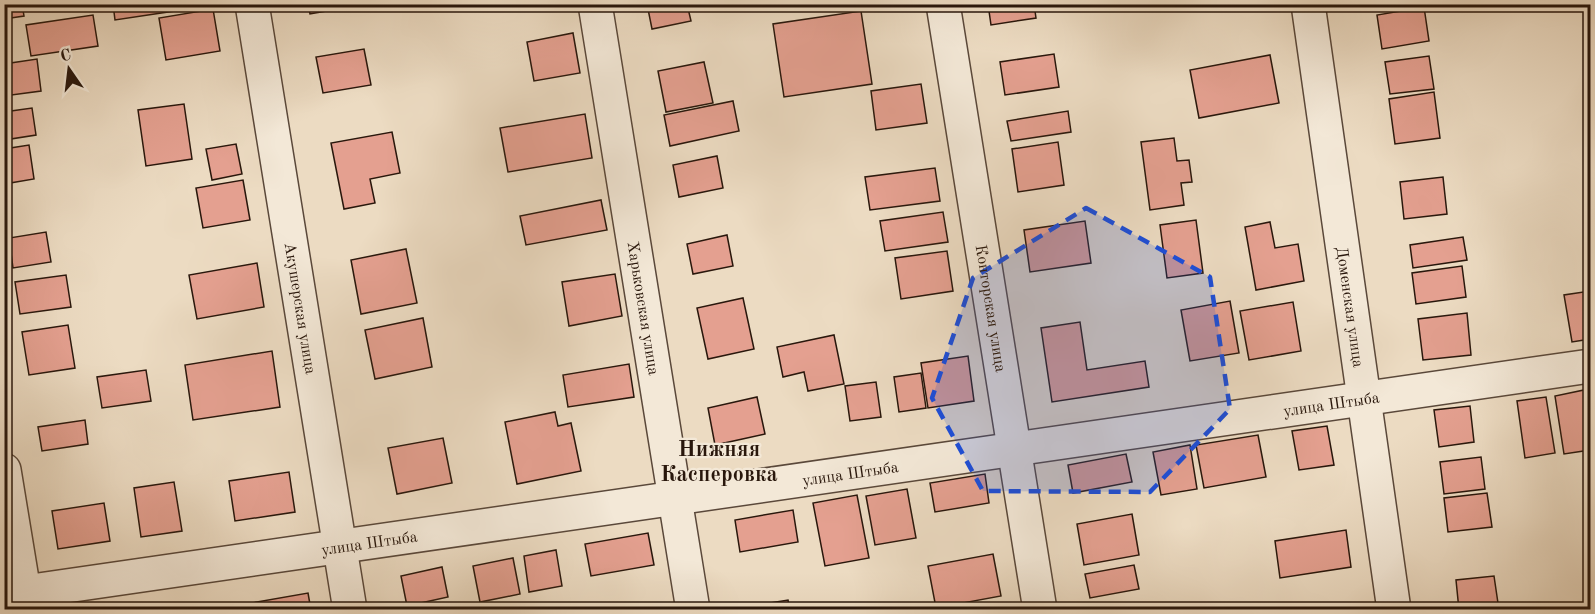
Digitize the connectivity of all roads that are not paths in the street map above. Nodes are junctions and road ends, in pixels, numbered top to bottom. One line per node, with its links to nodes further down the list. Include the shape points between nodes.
1 (252, 4): 10 (street, Акушерская улица)
2 (595, 4): 9 (street, Харьковская улица)
3 (943, 4): 7 (street, Конторская улица)
4 (1308, 4): 6 (street, Доменская улица)
5 (1590, 366): 6 (street, улица Штыба)
6 (1364, 399): 7 (street, улица Штыба); 15 (street, Доменская улица)
7 (1014, 449): 9 (street, улица Штыба); 14 (street, Конторская улица)
8 (4, 470): 11 (street)
9 (675, 498): 10 (street, улица Штыба); 13 (street, Харьковская улица)
10 (339, 547): 11 (street, улица Штыба); 12 (street, Акушерская улица)
11 (19, 599)
12 (350, 609)
13 (693, 609)
14 (1040, 609)
15 (1394, 609)

